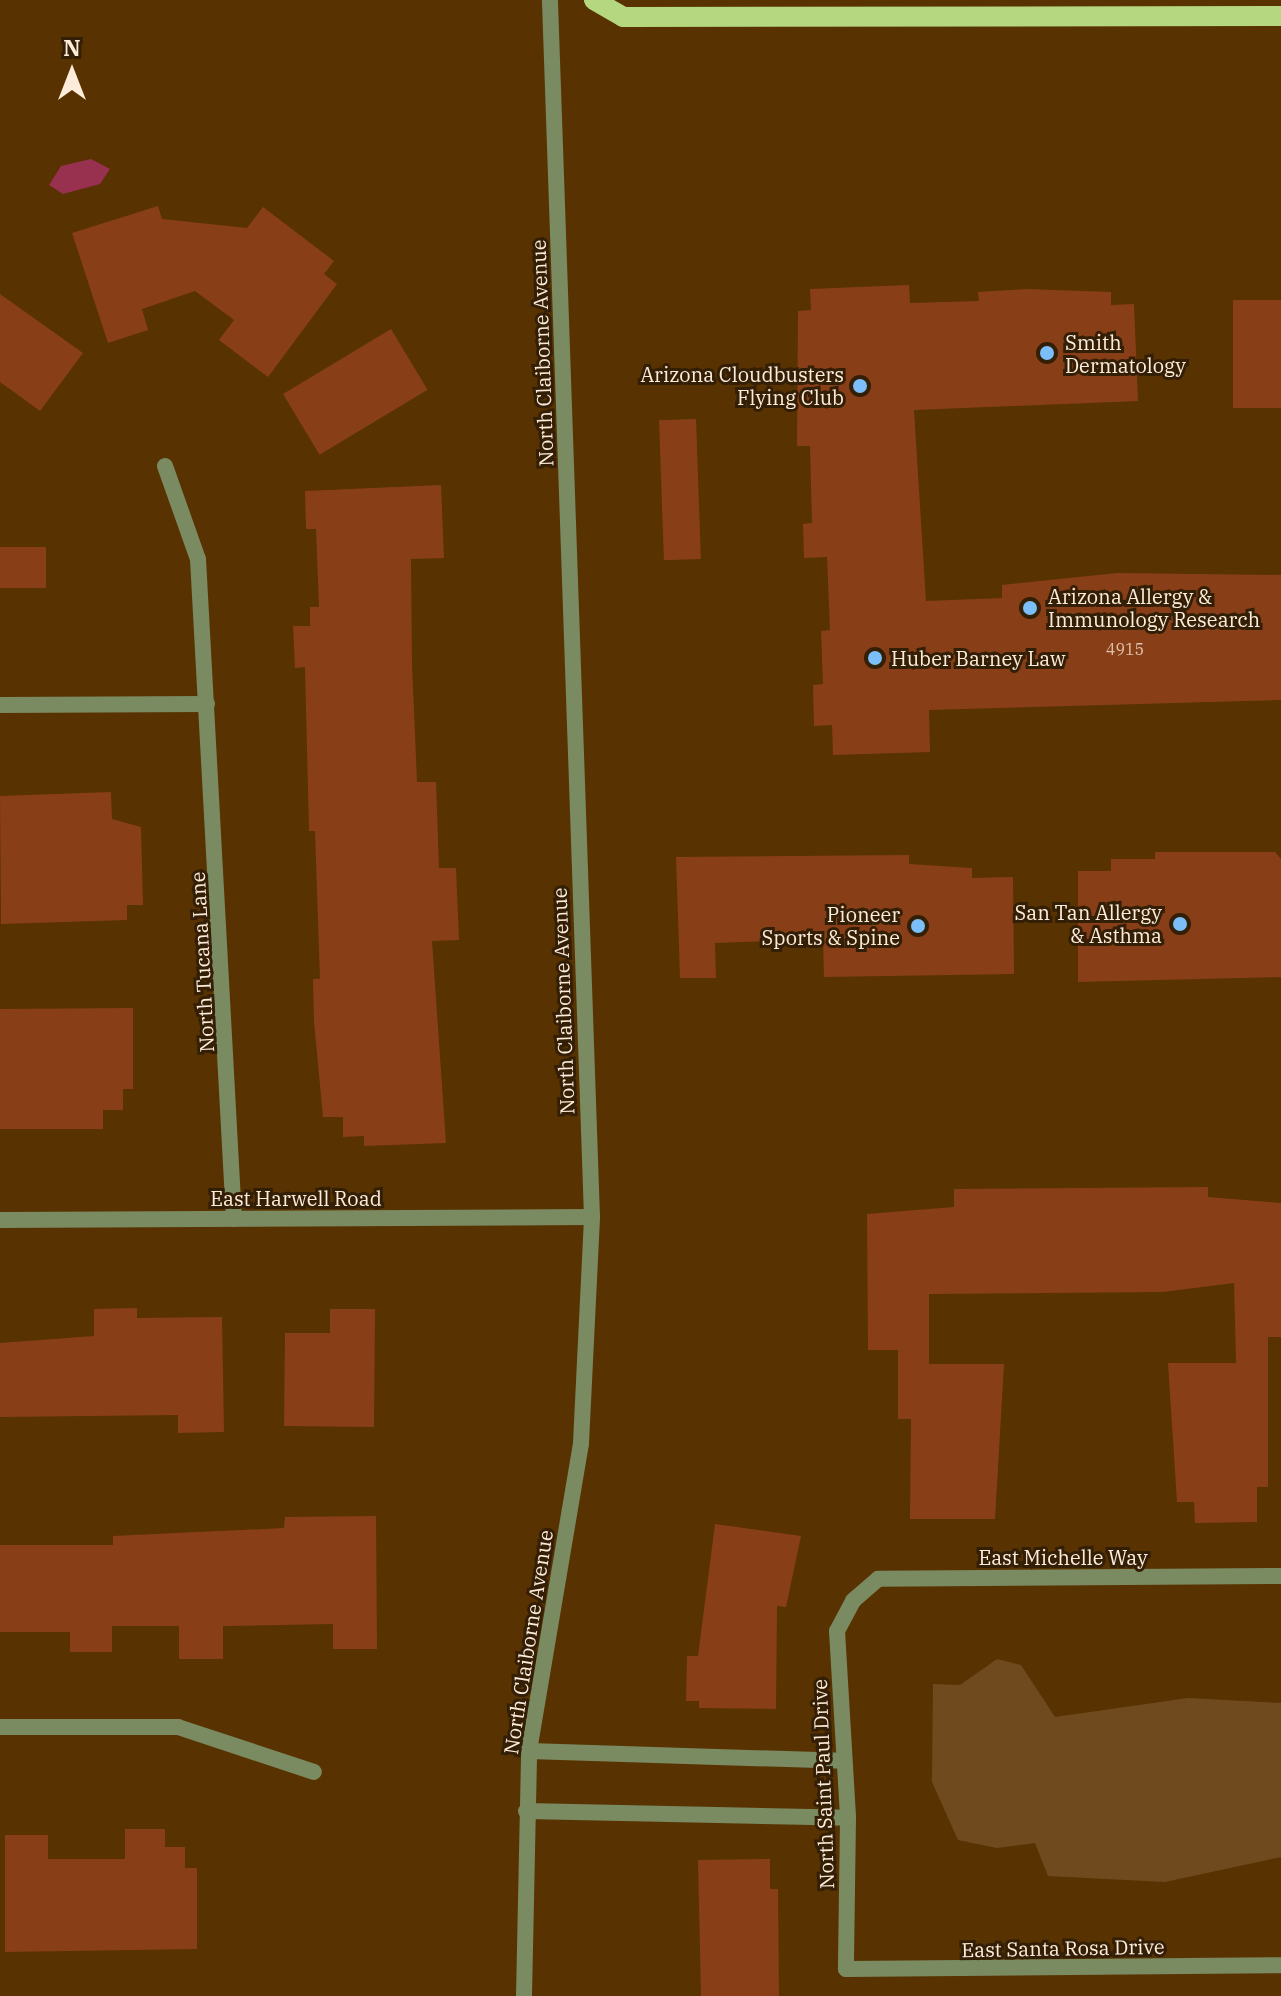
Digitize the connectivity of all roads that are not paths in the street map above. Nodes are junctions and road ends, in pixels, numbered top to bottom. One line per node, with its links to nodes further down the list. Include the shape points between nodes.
1 (550, 0): 7 (street, North Claiborne Avenue)
2 (594, 0): 3 (main road, via 623,17)
3 (1281, 16)
4 (165, 466): 5 (street, North Tucana Lane, via 198,559)
5 (207, 704): 6 (street); 8 (street, North Tucana Lane)
6 (0, 705)
7 (592, 1217): 8 (street, East Harwell Road); 13 (street, North Claiborne Avenue, via 581,1443)
8 (234, 1219): 9 (street, East Harwell Road)
9 (0, 1220)
10 (1281, 1576): 11 (street, East Michelle Way, via 878,1579)
11 (853, 1601): 14 (street, North Saint Paul Drive, via 837,1631)
12 (0, 1727): 15 (street, via 178,1727)
13 (529, 1751): 14 (street); 16 (street, North Claiborne Avenue)
14 (843, 1761): 17 (street, North Saint Paul Drive)
15 (314, 1772)
16 (526, 1811): 17 (street); 20 (street, North Claiborne Avenue)
17 (848, 1818): 19 (street, North Saint Paul Drive)
18 (1281, 1965): 19 (street, East Santa Rosa Drive)
19 (846, 1969)
20 (524, 1996)

